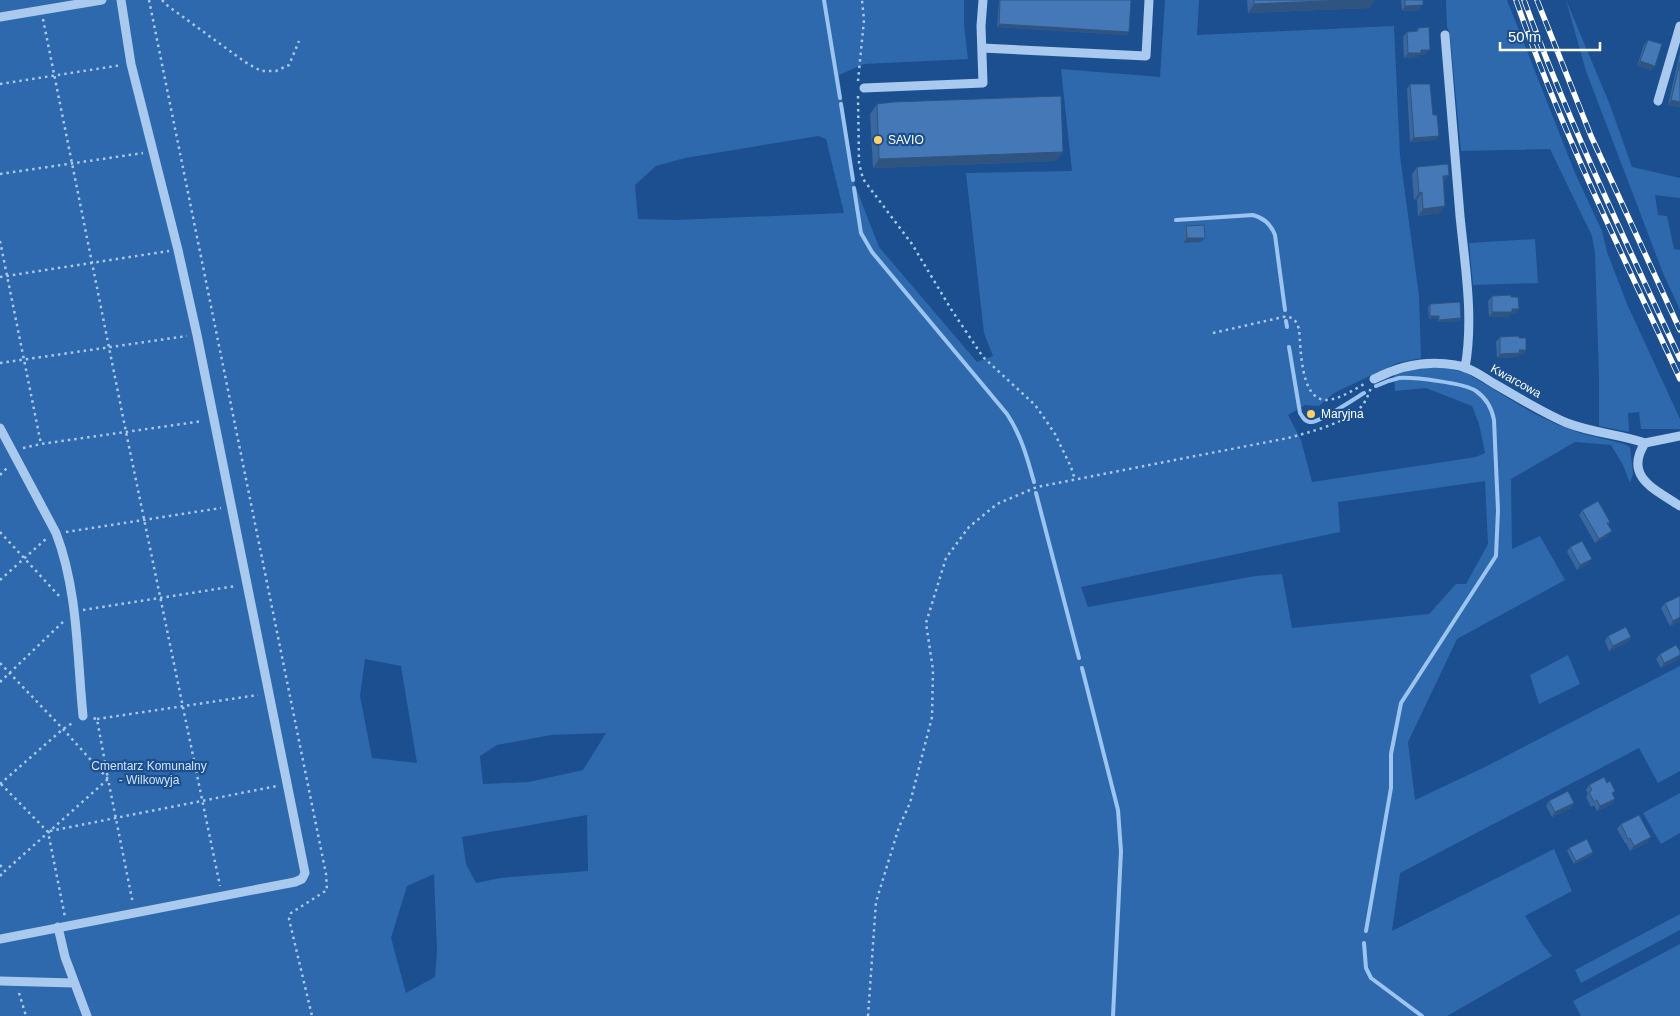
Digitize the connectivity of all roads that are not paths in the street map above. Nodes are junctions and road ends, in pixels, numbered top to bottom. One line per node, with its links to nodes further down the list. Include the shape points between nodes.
1 (102, 0): 5 (street)
2 (121, 0): 18 (street, via 131,64 197,335 306,868 304,876 295,882)
3 (983, 0): 8 (street)
4 (1149, 0): 8 (street, via 1146,56)
5 (0, 17)
6 (1680, 26): 10 (street)
7 (1445, 35): 11 (street, via 1468,301 1469,346)
8 (982, 48): 9 (street, via 983,82)
9 (864, 88)
10 (1658, 101)
11 (1464, 368): 12 (street, Kwarcowa, via 1421,364 1396,368); 15 (street, Kwarcowa, via 1566,422)
12 (1374, 379)
13 (0, 428): 17 (street, via 62,550 74,612)
14 (1680, 436): 15 (street)
15 (1645, 443): 16 (street, via 1637,460 1641,477)
16 (1680, 506)
17 (82, 716)
18 (62, 926): 19 (street); 21 (street)
19 (0, 939)
20 (0, 982): 21 (street)
21 (74, 983): 22 (street)
22 (88, 1016)

